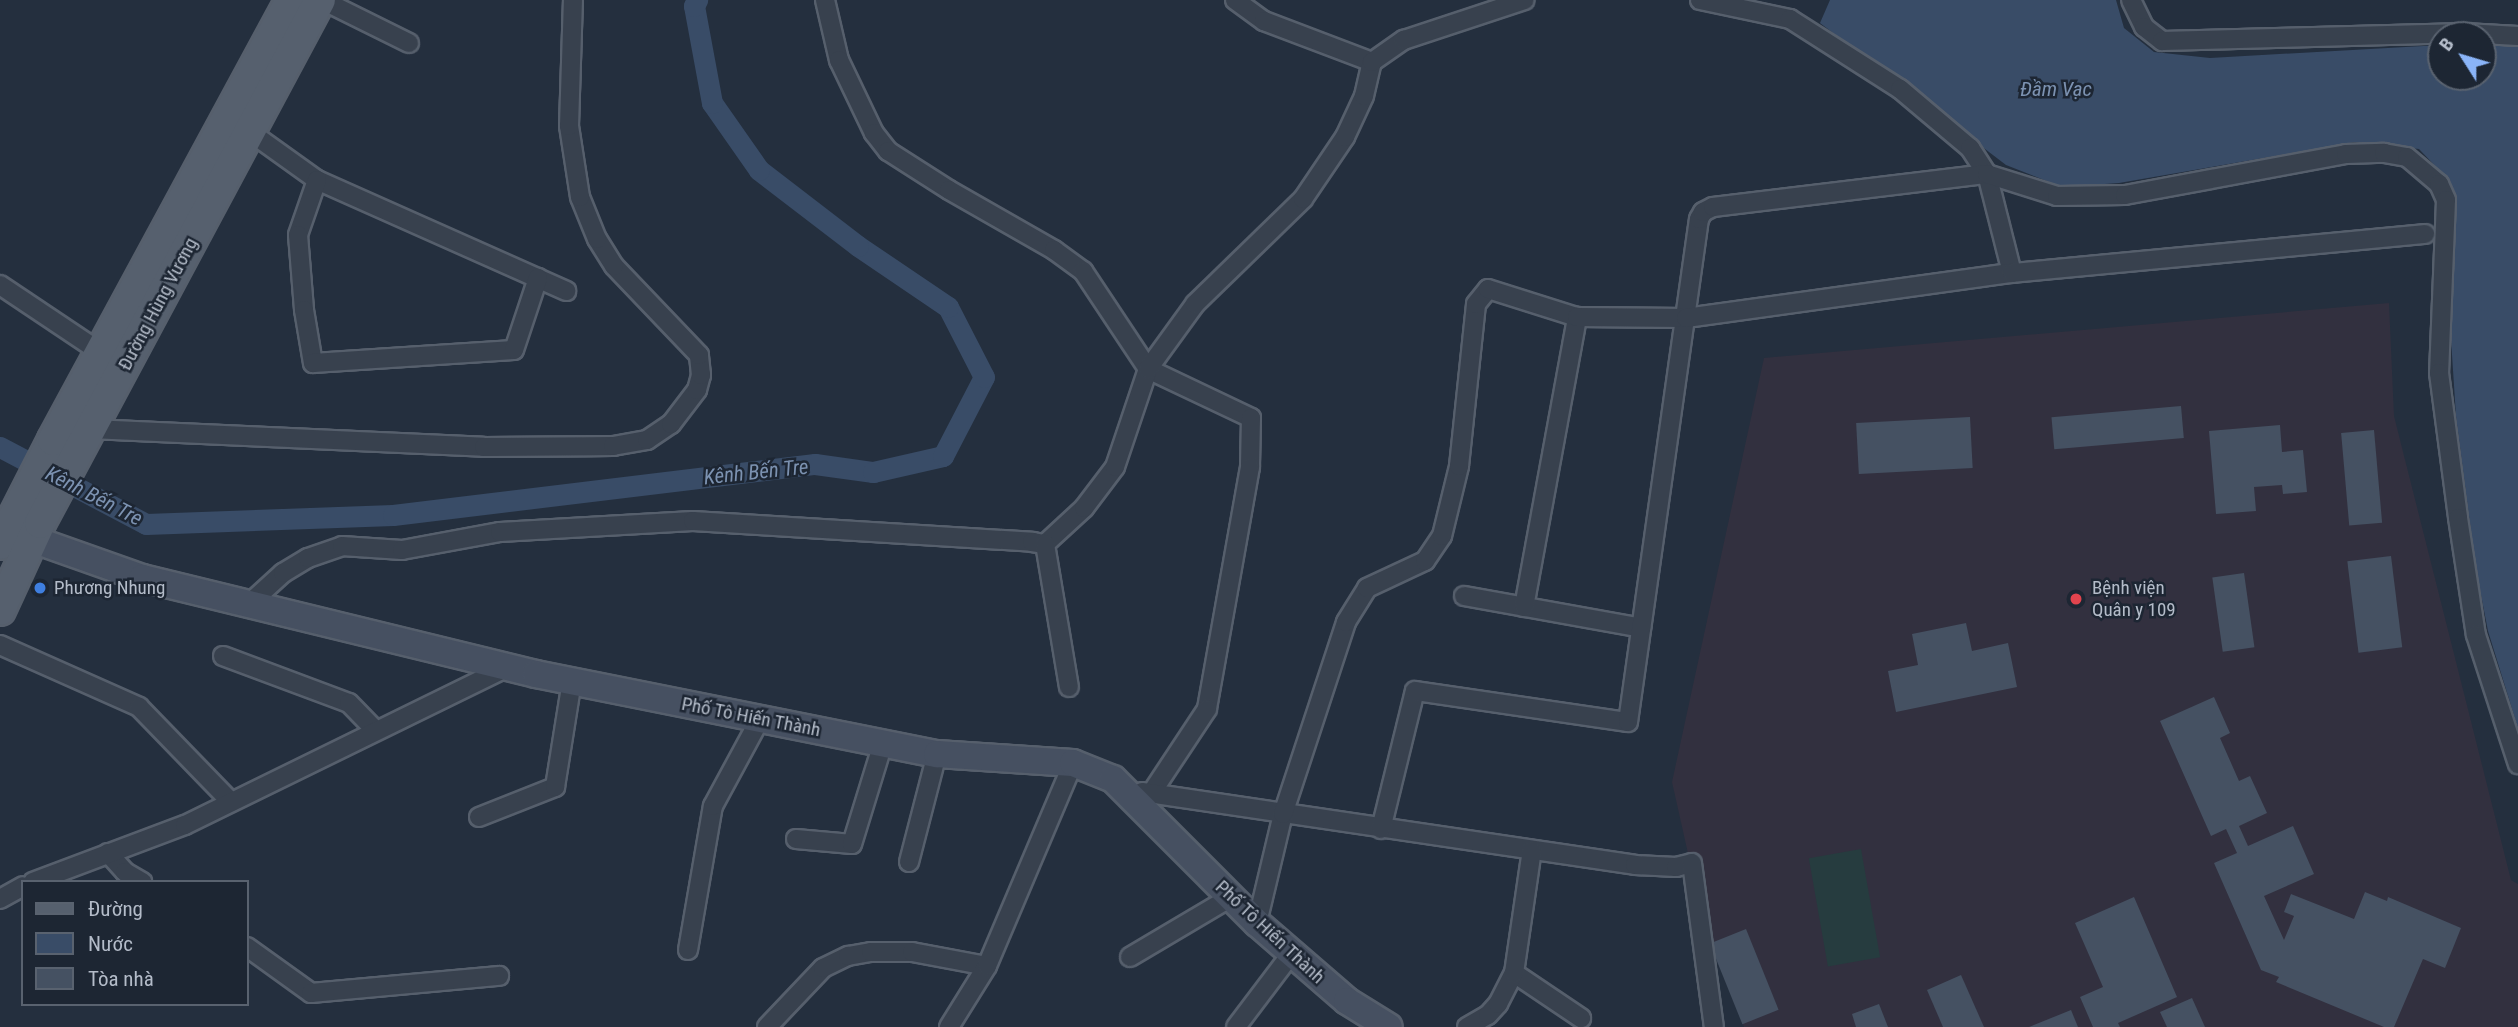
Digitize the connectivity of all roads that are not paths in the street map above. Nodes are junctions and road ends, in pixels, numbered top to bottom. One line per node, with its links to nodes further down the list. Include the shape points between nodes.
1 (291, 0): 22 (main road, Đường Hùng Vương)
2 (321, 0): 10 (street); 12 (main road, Đường Hùng Vương)
3 (573, 0): 24 (street, via 569,126 580,197 614,266 699,355 697,390 671,424 647,440 613,446)
4 (825, 0): 23 (street, via 839,60 874,133 888,150 1083,271)
5 (1235, 0): 11 (street, via 1264,20)
6 (1525, 0): 11 (street, via 1404,40)
7 (1700, 0): 13 (street, via 1790,19 1900,89 1970,148)
8 (2131, 0): 9 (street, via 2144,27 2162,41 2465,33)
9 (2518, 36)
10 (409, 44)
11 (1373, 62): 23 (street, via 1345,137 1303,199 1195,304)
12 (250, 132): 14 (street); 24 (main road, Đường Hùng Vương)
13 (1987, 174): 16 (street); 21 (street, via 1713,207 1699,219); 42 (street, via 2057,196 2125,195 2346,154 2384,153 2407,157 2439,184 2446,200 2440,373 2458,518 2476,635)
14 (317, 180): 17 (street); 17 (street, via 298,235 313,363 514,350)
15 (2425, 234): 16 (street)
16 (2011, 273): 21 (street)
17 (538, 278): 19 (street)
18 (0, 285): 22 (street)
19 (566, 291)
20 (1577, 317): 21 (street); 29 (street); 46 (street, via 1488,289 1480,296 1459,466 1441,536 1425,561 1367,588 1357,601)
21 (1686, 318): 31 (street)
22 (100, 352): 24 (main road, Đường Hùng Vương)
23 (1148, 369): 26 (street, via 1115,467 1084,508); 44 (street, via 1251,418 1251,467 1207,709)
24 (74, 441): 25 (main road, Đường Hùng Vương)
25 (15, 529): 28 (street, Phố Tô Hiến Thành, via 142,578); 30 (main road, Đường Hùng Vương)
26 (1045, 544): 28 (street, via 693,522 500,532 402,550 342,546 283,573); 36 (street)
27 (1464, 596): 29 (street)
28 (249, 604): 34 (street, Phố Tô Hiến Thành)
29 (1524, 607): 31 (street)
30 (0, 610)
31 (1641, 628): 48 (street, via 1628,722 1415,691)
32 (0, 645): 45 (street, via 139,707)
33 (223, 656): 38 (street, via 349,703)
34 (507, 667): 35 (street, Phố Tô Hiến Thành); 38 (street)
35 (572, 681): 37 (street, Phố Tô Hiến Thành); 47 (street, via 555,787)
36 (1069, 687)
37 (760, 719): 39 (street, Phố Tô Hiến Thành); 60 (street, via 713,806)
38 (374, 730): 45 (street)
39 (883, 743): 40 (street, Phố Tô Hiến Thành); 49 (street, via 852,844)
40 (937, 754): 41 (street, Phố Tô Hiến Thành); 52 (street)
41 (1073, 763): 43 (street, Phố Tô Hiến Thành); 63 (street)
42 (2518, 764)
43 (1113, 779): 44 (street); 56 (street, Phố Tô Hiến Thành)
44 (1150, 795): 46 (street)
45 (231, 802): 51 (street, via 185,825)
46 (1283, 814): 48 (street); 58 (street)
47 (478, 817)
48 (1381, 829): 50 (street)
49 (796, 839)
50 (1532, 850): 64 (street); 72 (street, via 1635,865 1692,863)
51 (108, 853): 53 (street); 54 (street)
52 (909, 862)
53 (38, 880)
54 (139, 880)
55 (21, 887): 57 (street)
56 (1231, 897): 58 (street, Phố Tô Hiến Thành); 62 (street)
57 (0, 899)
58 (1257, 923): 61 (street, Phố Tô Hiến Thành)
59 (248, 948): 65 (street, via 311,993)
60 (688, 950)
61 (1292, 953): 69 (street); 70 (street, Phố Tô Hiến Thành, via 1347,1001)
62 (1130, 957)
63 (986, 966): 67 (street); 68 (street, via 912,952 848,956 823,968)
64 (1514, 972): 66 (street); 71 (street, via 1498,1004)
65 (499, 976)
66 (1581, 1018)
67 (955, 1025)
68 (767, 1027)
69 (1236, 1027)
70 (1390, 1027)
71 (1467, 1027)
72 (1714, 1027)

